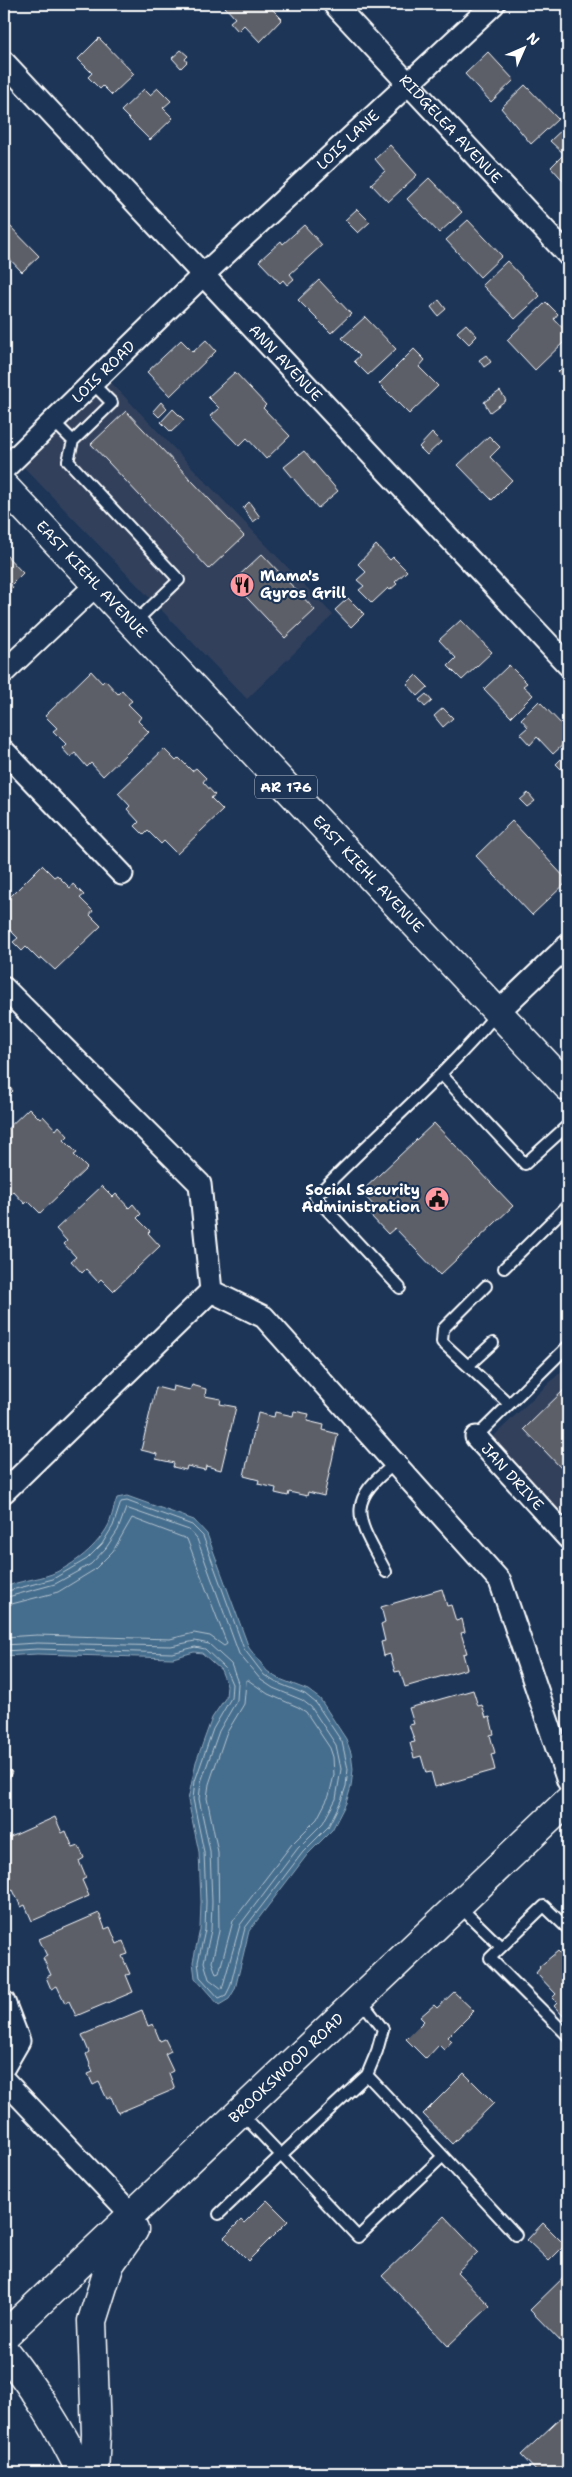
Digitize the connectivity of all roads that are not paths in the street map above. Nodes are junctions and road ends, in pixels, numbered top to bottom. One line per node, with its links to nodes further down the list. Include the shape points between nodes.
1 (334, 4): 4 (street, RIDGELEA AVENUE)
2 (494, 4): 4 (street, LOIS LANE)
3 (4, 62): 6 (street, ANN AVENUE)
4 (408, 84): 5 (street, RIDGELEA AVENUE); 6 (street, LOIS LANE)
5 (568, 255)
6 (203, 275): 7 (street, LOIS ROAD); 14 (street, ANN AVENUE)
7 (92, 383): 8 (street, LOIS ROAD); 9 (lane, via 112,403)
8 (53, 421): 9 (lane); 10 (street, LOIS ROAD)
9 (73, 441): 13 (lane, via 68,461 179,580)
10 (4, 469)
11 (4, 486): 12 (main road, EAST KIEHL AVENUE / AR 176)
12 (96, 584): 13 (main road, EAST KIEHL AVENUE / AR 176); 15 (street)
13 (134, 624): 20 (main road, EAST KIEHL AVENUE / AR 176)
14 (568, 665)
15 (4, 672)
16 (4, 751): 17 (street)
17 (122, 874)
18 (568, 945): 20 (street)
19 (4, 988): 28 (street, via 200,1184)
20 (498, 1012): 21 (lane); 22 (main road, EAST KIEHL AVENUE / AR 176)
21 (441, 1074): 23 (lane, via 525,1164); 27 (lane, via 315,1198)
22 (568, 1087)
23 (568, 1125)
24 (568, 1205): 25 (lane)
25 (504, 1268)
26 (486, 1286): 31 (lane, via 443,1329 442,1342)
27 (400, 1288)
28 (211, 1291): 34 (street, via 264,1317); 35 (street)
29 (493, 1343): 31 (lane)
30 (568, 1346): 32 (lane)
31 (469, 1365): 32 (lane)
32 (509, 1404): 33 (lane)
33 (476, 1437): 36 (street, JAN DRIVE)
34 (395, 1464): 37 (lane, via 381,1474 359,1504 359,1517); 38 (street, via 500,1582)
35 (4, 1492)
36 (568, 1538)
37 (386, 1572)
38 (568, 1781)
39 (568, 1801): 40 (main road, BROOKSWOOD ROAD)
40 (458, 1906): 42 (lane); 43 (main road, BROOKSWOOD ROAD)
41 (568, 1930): 42 (lane, via 544,1906)
42 (501, 1947): 45 (lane, via 490,1958)
43 (360, 1999): 47 (lane, via 383,2029); 49 (main road, BROOKSWOOD ROAD)
44 (4, 2002): 46 (street, via 19,2040)
45 (568, 2036)
46 (4, 2067)
47 (367, 2075): 50 (lane); 51 (lane)
48 (4, 2080): 54 (street)
49 (241, 2113): 50 (lane); 52 (main road, BROOKSWOOD ROAD)
50 (282, 2155): 51 (lane, via 358,2237); 53 (lane)
51 (443, 2156): 55 (lane)
52 (168, 2182): 54 (main road, BROOKSWOOD ROAD); 59 (main road, via 110,2264 92,2321 96,2434)
53 (219, 2214)
54 (132, 2215): 56 (main road, BROOKSWOOD ROAD)
55 (516, 2235)
56 (4, 2336)
57 (4, 2350): 58 (main road, via 65,2437)
58 (81, 2473)
59 (94, 2473)

